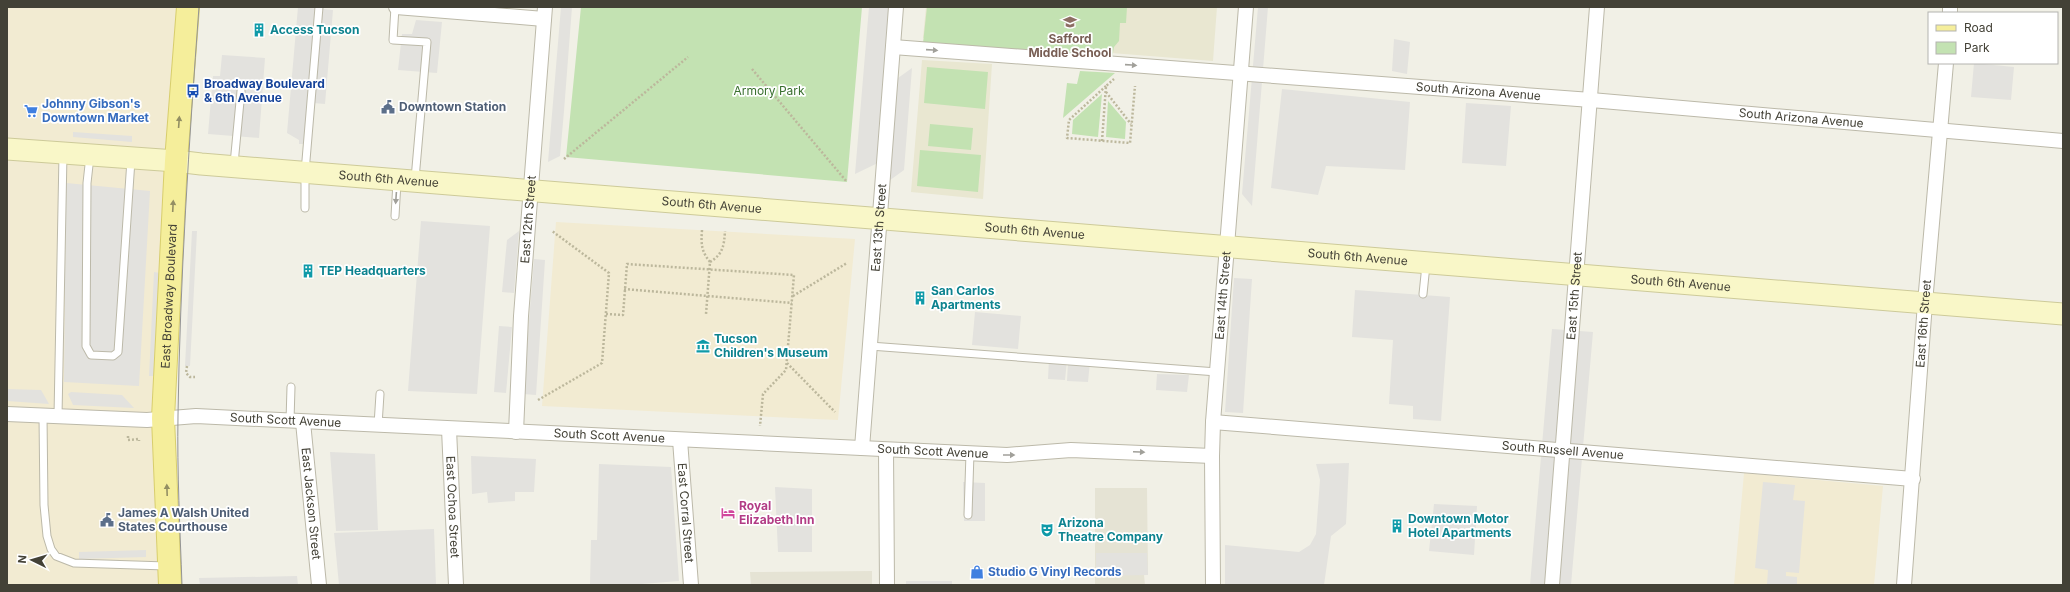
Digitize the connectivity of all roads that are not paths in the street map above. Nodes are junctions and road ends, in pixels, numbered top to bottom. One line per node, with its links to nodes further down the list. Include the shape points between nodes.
1 (188, 7): 19 (main road, East Broadway Boulevard, one-way to 1)
2 (319, 7): 21 (lane)
3 (396, 7): 7 (street); 22 (lane, via 393,40 427,42)
4 (896, 7): 8 (street, East 13th Street)
5 (1246, 7): 10 (street, East 14th Street)
6 (1597, 7): 12 (street, East 15th Street)
7 (545, 13): 23 (street, East 12th Street)
8 (893, 47): 10 (street, South Arizona Avenue, one-way to 10); 26 (street, East 13th Street)
9 (1946, 64): 13 (street, East 16th Street)
10 (1240, 74): 12 (street, South Arizona Avenue); 27 (street, East 14th Street)
11 (241, 90): 20 (lane)
12 (1590, 100): 13 (street, South Arizona Avenue); 29 (street, East 15th Street)
13 (1940, 131): 14 (street, South Arizona Avenue); 31 (street, East 16th Street)
14 (2063, 141)
15 (7, 149): 16 (main road, South 6th Avenue)
16 (63, 153): 17 (main road, South 6th Avenue); 39 (lane)
17 (90, 155): 18 (main road, South 6th Avenue); 18 (lane, via 87,183 86,346 91,355 114,356 118,352)
18 (132, 159): 19 (main road, South 6th Avenue)
19 (176, 161): 20 (main road, South 6th Avenue); 40 (main road, East Broadway Boulevard, one-way to 19)
20 (234, 167): 21 (main road, South 6th Avenue)
21 (305, 172): 22 (main road, South 6th Avenue); 24 (lane)
22 (406, 180): 23 (main road, South 6th Avenue); 25 (lane, one-way to 25)
23 (532, 190): 26 (main road, South 6th Avenue); 45 (street, East 12th Street)
24 (305, 208)
25 (395, 216)
26 (879, 218): 27 (main road, South 6th Avenue); 33 (street, East 13th Street)
27 (1227, 246): 28 (main road, South 6th Avenue); 34 (street, East 14th Street)
28 (1426, 262): 29 (main road, South 6th Avenue); 30 (lane)
29 (1577, 275): 31 (main road, South 6th Avenue); 49 (street, East 15th Street)
30 (1423, 294)
31 (1925, 302): 32 (main road, South 6th Avenue); 52 (street, East 16th Street)
32 (2063, 314)
33 (870, 346): 34 (lane); 47 (street, East 13th Street)
34 (1217, 372): 42 (street, East 14th Street)
35 (291, 387): 41 (lane)
36 (380, 394): 43 (lane)
37 (7, 414): 38 (street, South Scott Avenue)
38 (43, 416): 39 (street, South Scott Avenue); 54 (lane, via 47,536 56,556 74,563)
39 (58, 416): 40 (street, South Scott Avenue, via 147,420)
40 (163, 418): 41 (street, South Scott Avenue, via 188,416); 54 (main road, East Broadway Boulevard, one-way to 40)
41 (297, 421): 43 (street, South Scott Avenue); 55 (street, East Jackson Street)
42 (1213, 422): 49 (street, South Russell Avenue); 51 (street, East 14th Street)
43 (378, 425): 44 (street, South Scott Avenue)
44 (449, 429): 45 (street, South Scott Avenue); 56 (street, East Ochoa Street)
45 (516, 432): 46 (street, South Scott Avenue)
46 (680, 440): 47 (street, South Scott Avenue); 57 (street, East Corral Street)
47 (862, 448): 48 (street, South Scott Avenue)
48 (886, 450): 50 (street, South Scott Avenue); 58 (street)
49 (1562, 451): 52 (street, South Russell Avenue); 60 (street, East 15th Street)
50 (970, 453): 51 (street, South Scott Avenue, one-way to 51, via 1014,455 1071,450); 53 (lane)
51 (1212, 456): 59 (street, East 14th Street)
52 (1912, 479): 61 (street, East 16th Street)
53 (968, 515)
54 (170, 575)
55 (319, 585)
56 (456, 585)
57 (691, 585)
58 (887, 585)
59 (1213, 585)
60 (1552, 585)
61 (1904, 585)

